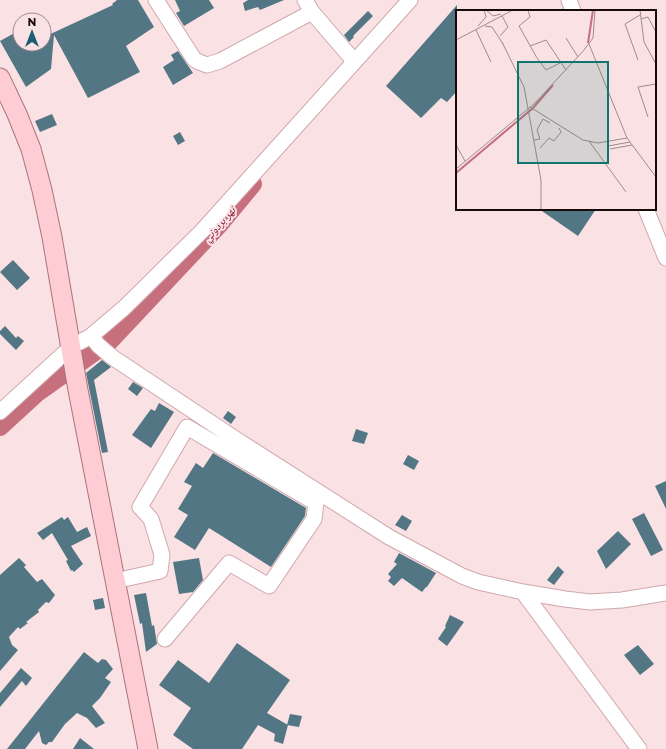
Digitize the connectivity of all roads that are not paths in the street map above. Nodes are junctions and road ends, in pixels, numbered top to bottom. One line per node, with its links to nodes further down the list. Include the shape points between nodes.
1 (156, 0): 4 (street, via 194,59 207,65 241,50)
2 (410, 0): 6 (street)
3 (569, 0): 5 (street)
4 (308, 6): 6 (street)
5 (573, 10)
6 (354, 62): 10 (street, via 202,231)
7 (0, 78): 11 (main road, via 31,150 42,190)
8 (646, 210): 9 (street)
9 (666, 258)
10 (94, 341): 11 (street); 14 (street, via 112,357 389,537 462,576)
11 (71, 352): 12 (street); 13 (main road)
12 (0, 412)
13 (115, 581): 16 (street, via 160,572 162,555 151,519 140,507 186,428 316,503 314,519 269,586 229,563); 17 (main road)
14 (523, 592): 15 (street, via 590,602); 18 (street)
15 (666, 593)
16 (165, 639)
17 (148, 749)
18 (639, 749)

